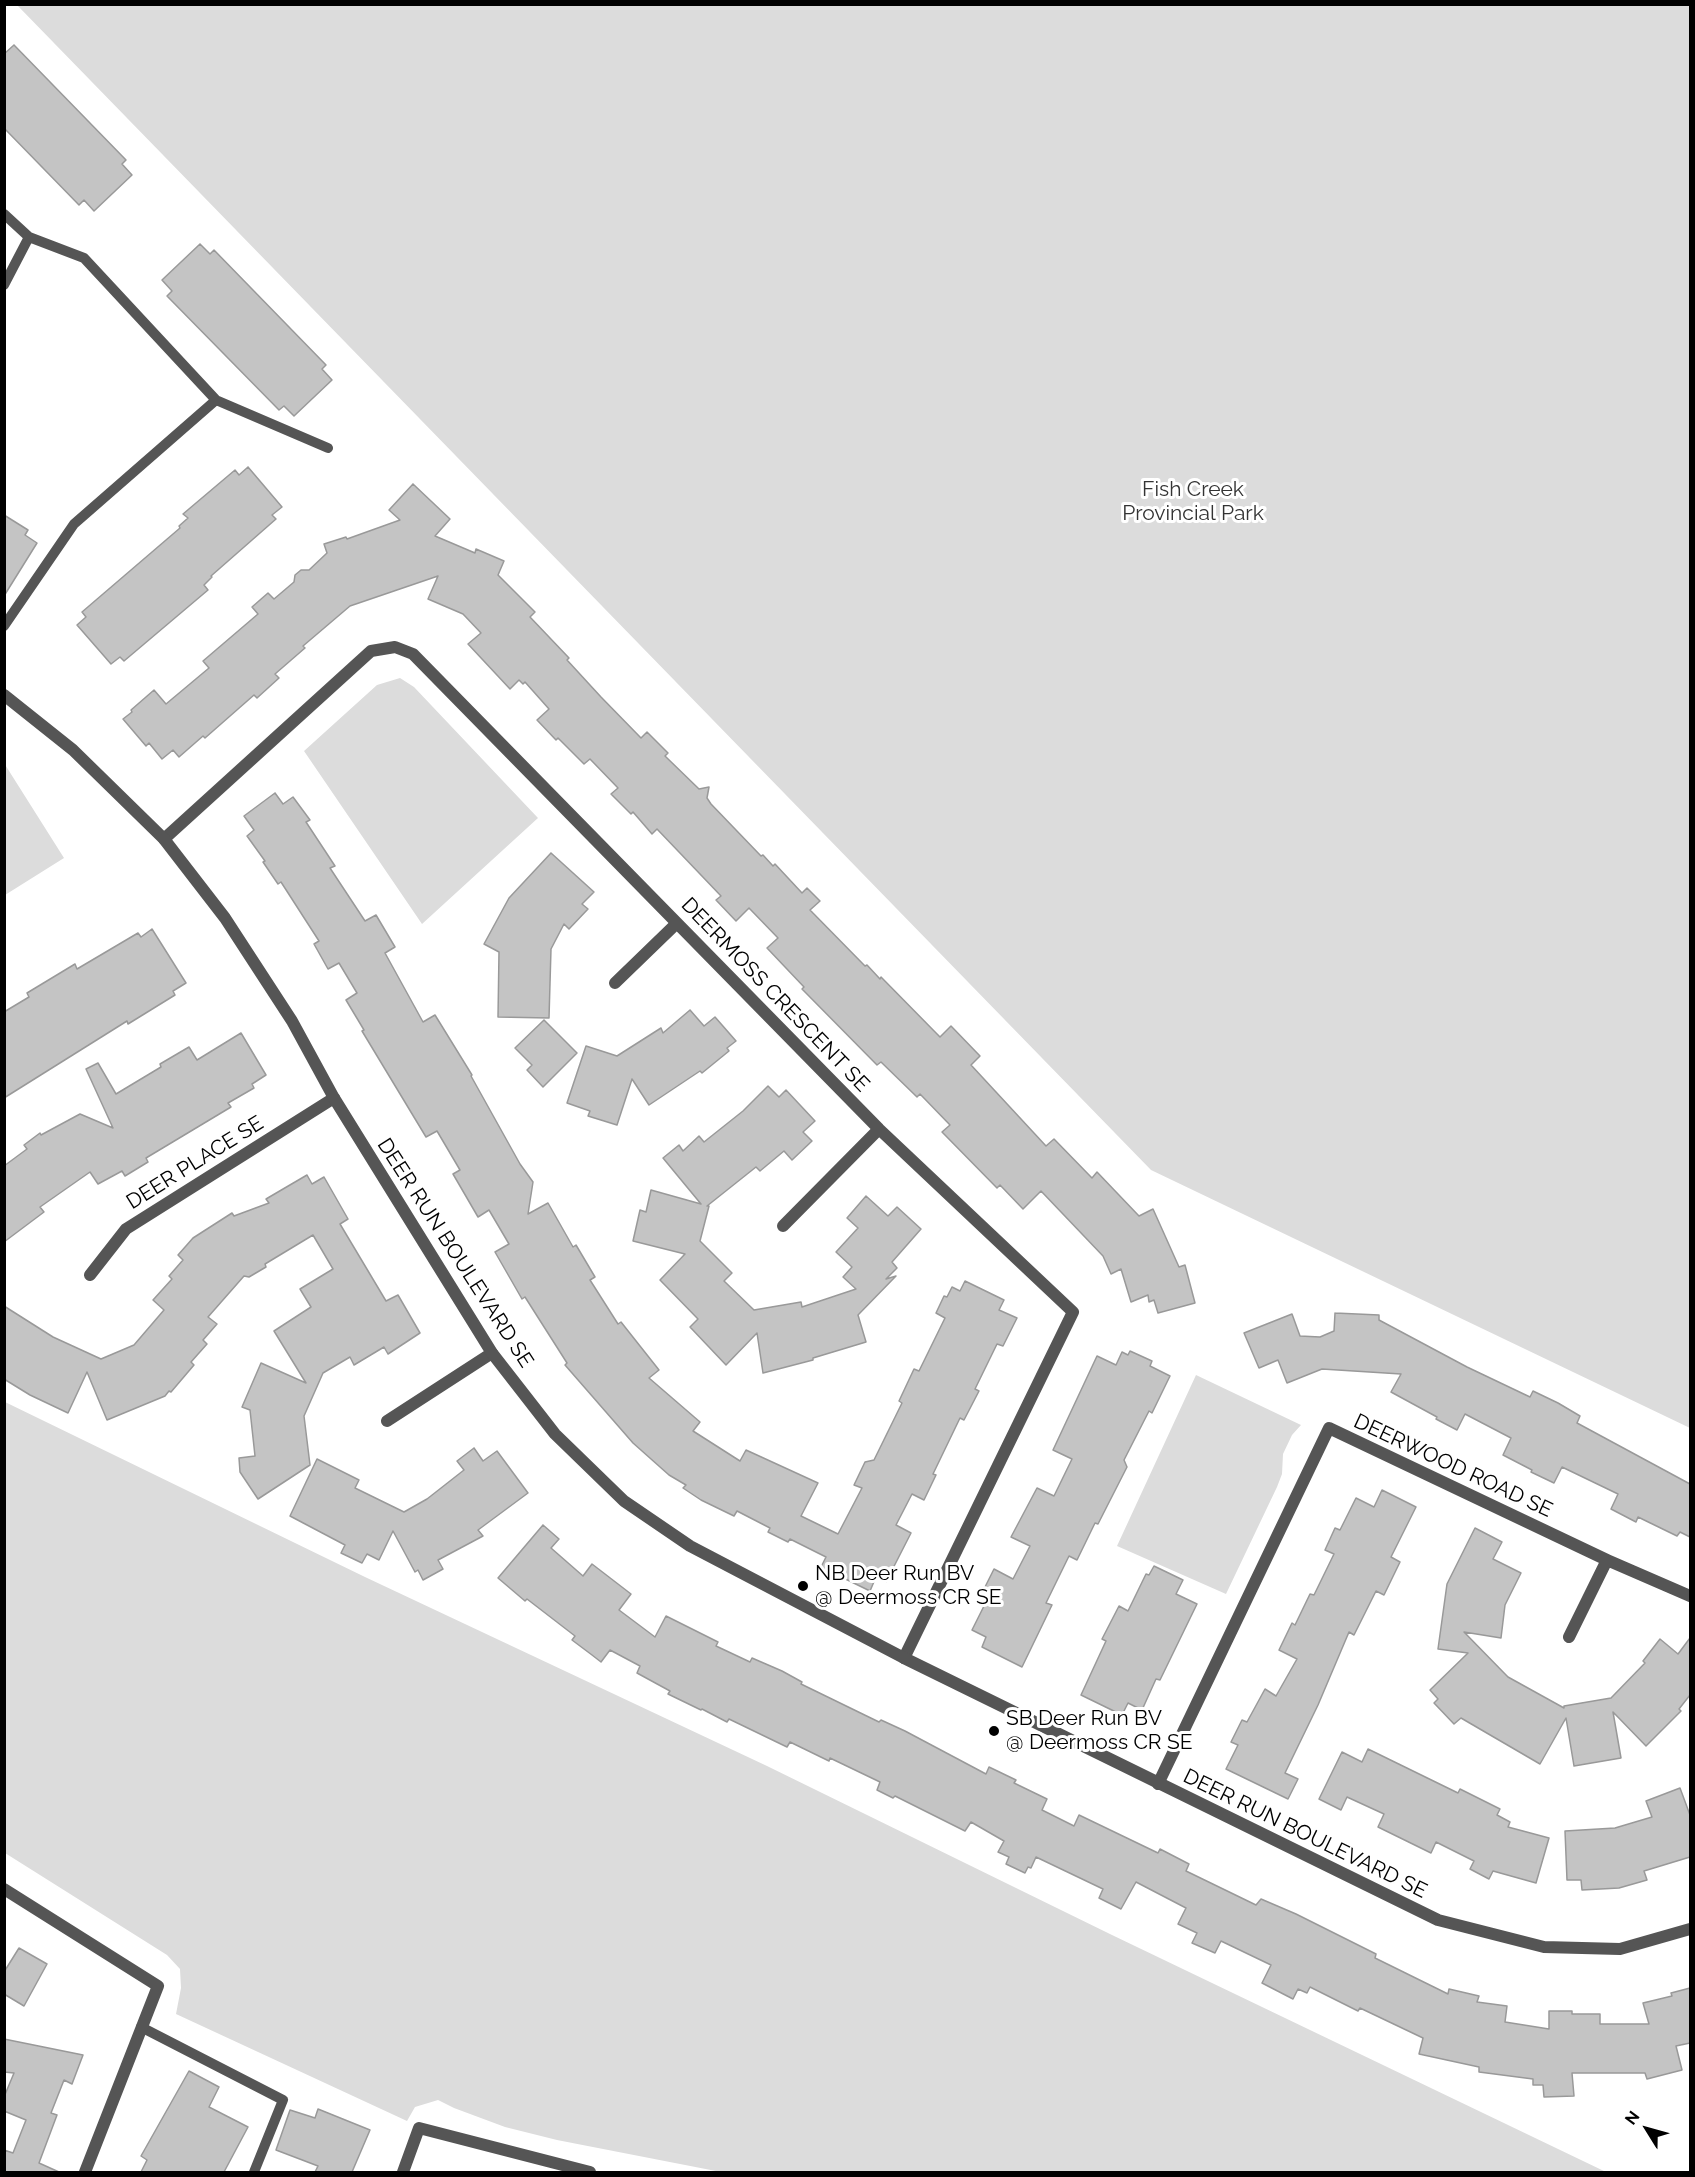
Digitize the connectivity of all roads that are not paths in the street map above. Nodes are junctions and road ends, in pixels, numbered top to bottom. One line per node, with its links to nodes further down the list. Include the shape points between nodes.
1 (4, 214): 2 (lane)
2 (29, 237): 3 (lane); 4 (lane, via 84,258)
3 (4, 285)
4 (216, 400): 5 (lane); 6 (lane, via 74,524)
5 (328, 448)
6 (4, 626)
7 (4, 694): 8 (street, DEER RUN BOULEVARD SE, via 73,750)
8 (164, 839): 9 (street, DEERMOSS CRESCENT SE, via 371,651 394,647 413,654); 11 (street, DEER RUN BOULEVARD SE, via 225,918 291,1021)
9 (677, 923): 10 (street); 12 (street, DEERMOSS CRESCENT SE)
10 (615, 982)
11 (334, 1098): 14 (street, DEER PLACE SE, via 126,1229); 15 (street, DEER RUN BOULEVARD SE)
12 (879, 1129): 13 (street); 20 (street, DEERMOSS CRESCENT SE, via 1073,1312)
13 (783, 1226)
14 (90, 1275)
15 (492, 1353): 16 (street); 20 (street, DEER RUN BOULEVARD SE, via 555,1434 624,1501 690,1546)
16 (387, 1421)
17 (1607, 1560): 18 (street, DEERWOOD ROAD SE); 19 (street); 21 (street, DEERWOOD ROAD SE, via 1329,1428)
18 (1690, 1596)
19 (1569, 1637)
20 (904, 1658): 21 (street, DEER RUN BOULEVARD SE)
21 (1158, 1784): 23 (street, DEER RUN BOULEVARD SE, via 1438,1920 1544,1947 1620,1948)
22 (4, 1889): 24 (street, via 158,1986)
23 (1690, 1929)
24 (141, 2027): 25 (street); 26 (lane, via 284,2100)
25 (85, 2172)
26 (254, 2172)
27 (403, 2172): 28 (street, via 419,2128)
28 (590, 2172)

